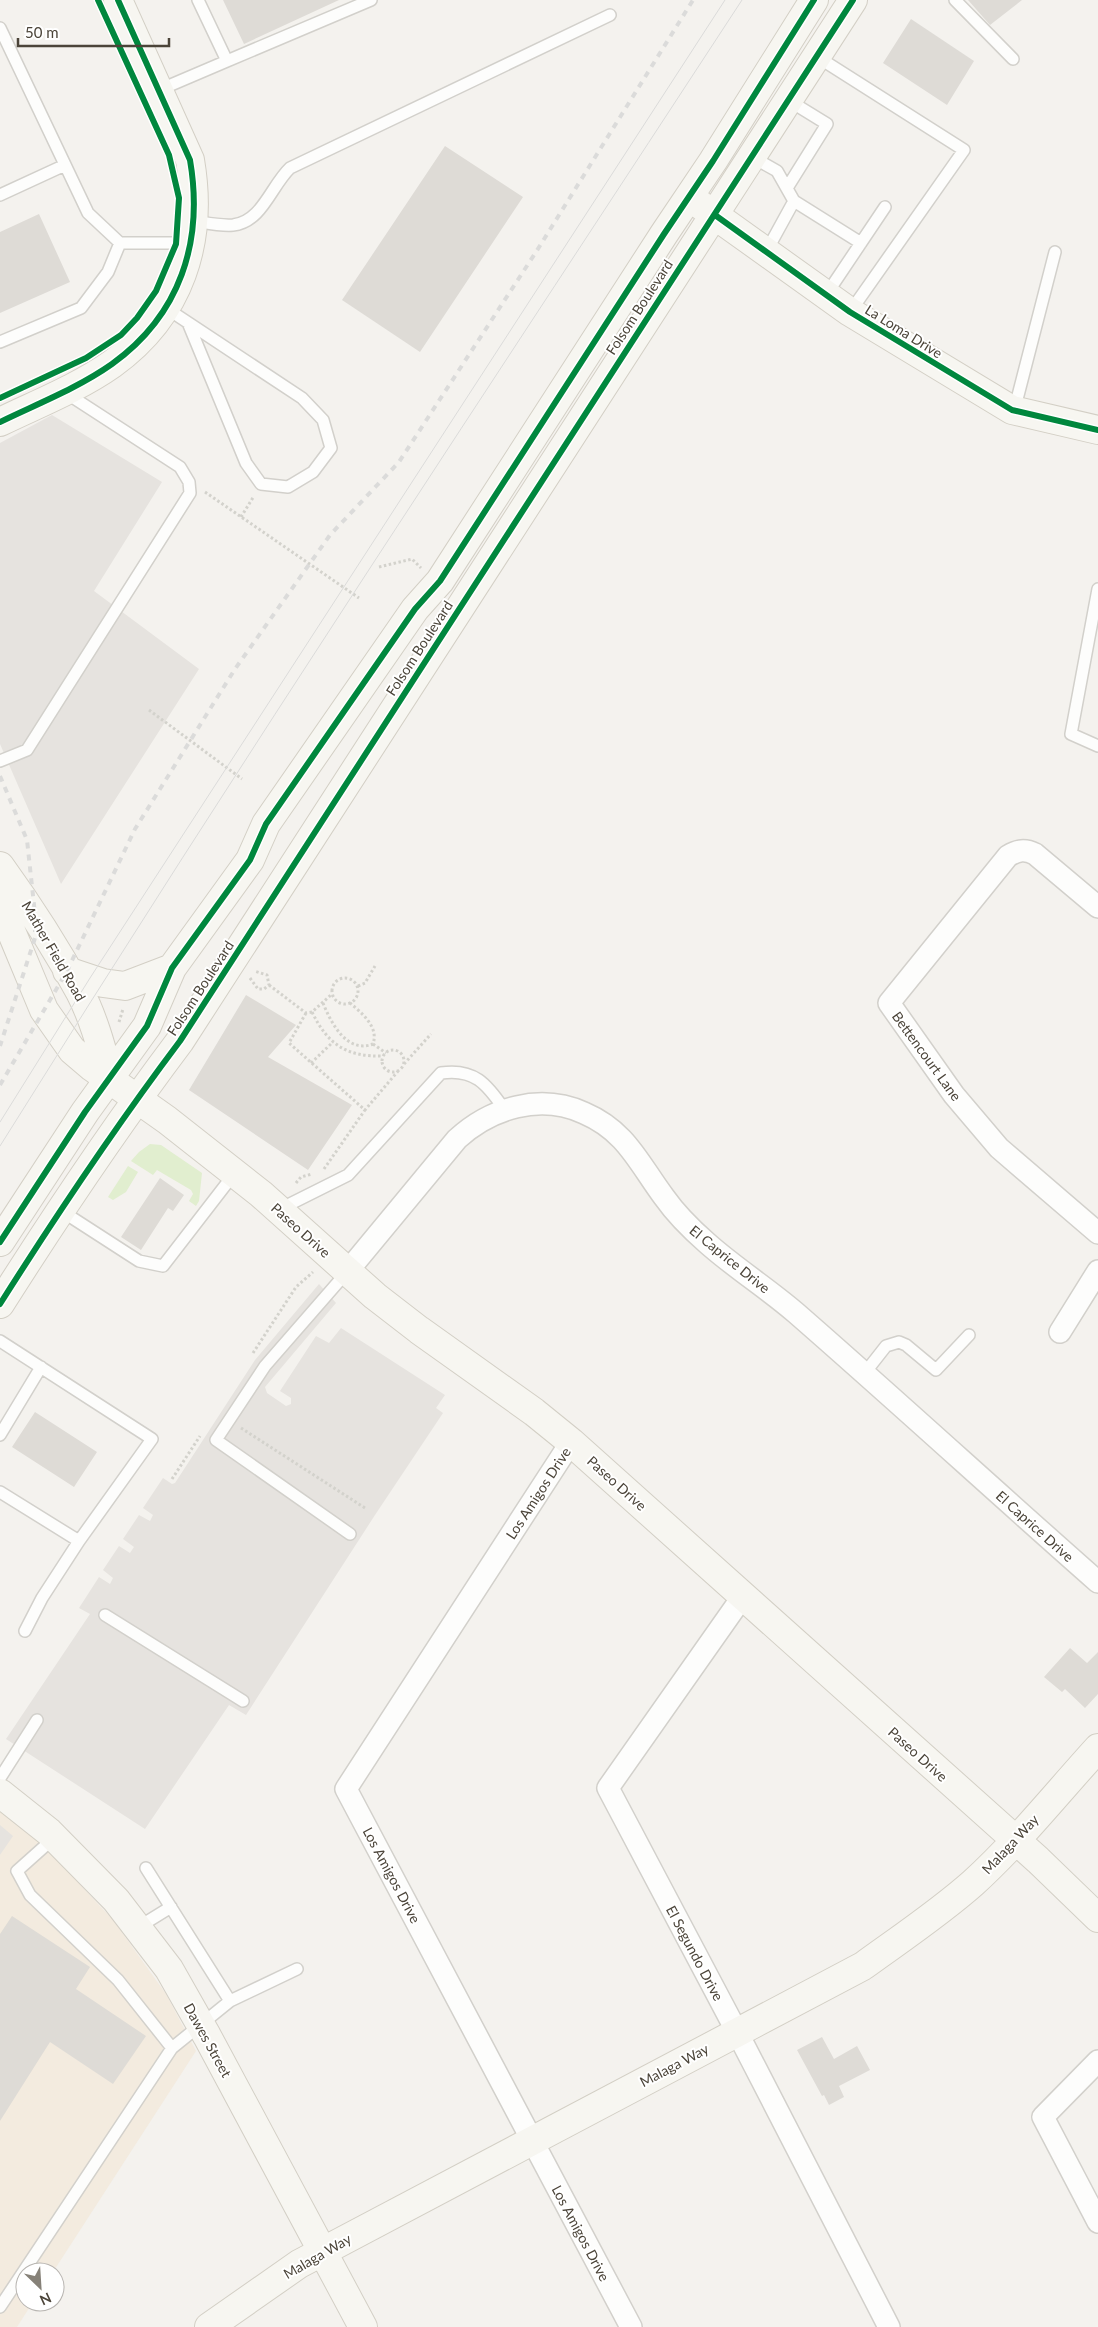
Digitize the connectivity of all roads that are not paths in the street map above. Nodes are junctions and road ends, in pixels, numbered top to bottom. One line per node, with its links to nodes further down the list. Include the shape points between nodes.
1 (118, 0): 12 (street)
2 (198, 0): 11 (lane)
3 (371, 0): 11 (lane)
4 (814, 0): 18 (street, Folsom Boulevard)
5 (853, 0): 9 (street, Folsom Boulevard)
6 (955, 0): 10 (lane)
7 (610, 15): 22 (lane, via 290,168 280,177 256,215 247,221)
8 (0, 28): 15 (lane)
9 (816, 56): 13 (street, Folsom Boulevard); 29 (lane, via 964,150)
10 (1013, 59)
11 (227, 62): 12 (lane)
12 (159, 90): 22 (street, via 190,160 194,186)
13 (788, 100): 14 (street, Folsom Boulevard); 16 (lane, via 827,124)
14 (751, 156): 16 (lane, via 777,171); 21 (street, Folsom Boulevard)
15 (65, 164): 17 (lane); 23 (lane, via 88,213)
16 (787, 188): 19 (lane)
17 (0, 195)
18 (688, 197): 21 (street, La Loma Drive); 42 (street, Folsom Boulevard, via 440,581 415,609 266,824 250,860)
19 (794, 201): 24 (lane); 25 (lane)
20 (885, 207): 24 (lane)
21 (715, 215): 25 (street, La Loma Drive); 45 (street, Folsom Boulevard, via 180,1041)
22 (193, 232): 23 (lane); 28 (street, via 182,275)
23 (120, 243): 31 (lane, via 108,272 80,308)
24 (861, 244): 27 (lane)
25 (766, 252): 27 (street, La Loma Drive)
26 (1055, 252): 33 (lane)
27 (826, 295): 29 (street, La Loma Drive)
28 (166, 308): 30 (lane); 32 (street, via 131,349 110,366)
29 (850, 312): 33 (street, La Loma Drive)
30 (189, 325): 30 (lane, via 246,463 261,484 288,487 313,472 330,448 323,420 302,398)
31 (0, 342)
32 (64, 391): 34 (street); 38 (lane, via 180,467 189,482 190,493 27,750)
33 (1014, 411): 35 (street, La Loma Drive)
34 (0, 422)
35 (1098, 430)
36 (1098, 589): 37 (lane, via 1071,734)
37 (1098, 746)
38 (0, 761)
39 (0, 866): 43 (street, Mather Field Road, via 35,914)
40 (0, 884): 44 (street, Mather Field Road, via 4,914 44,1010 72,1050)
41 (1098, 907): 50 (street, Bettencourt Lane, via 1035,854 1027,850 1017,851 1008,856 889,1003 954,1095 999,1148)
42 (172, 968): 43 (street, via 125,986 103,983); 44 (street, Folsom Boulevard, via 147,1026)
43 (66, 971): 44 (street, Mather Field Road, via 80,993)
44 (110, 1079): 45 (street, Paseo Drive); 51 (street, Folsom Boulevard)
45 (138, 1098): 47 (street, Paseo Drive); 48 (street, Folsom Boulevard)
46 (504, 1109): 49 (lane, via 490,1089 477,1078 456,1071 441,1073 348,1175); 53 (street, El Caprice Drive, via 478,1121 456,1139); 59 (street, El Caprice Drive, via 531,1104 574,1108 611,1128 631,1147 684,1222)
47 (234, 1174): 48 (lane, via 163,1266 139,1261); 49 (street, Paseo Drive)
48 (60, 1210): 54 (street, Folsom Boulevard)
49 (278, 1210): 53 (street, Paseo Drive)
50 (1098, 1233)
51 (0, 1242)
52 (1098, 1271): 55 (street)
53 (347, 1272): 61 (street, Paseo Drive, via 419,1330); 63 (lane, via 266,1366 216,1440)
54 (0, 1304)
55 (1060, 1332)
56 (968, 1335): 59 (lane, via 936,1370 899,1342 886,1346)
57 (0, 1341): 58 (lane)
58 (41, 1367): 60 (lane); 64 (lane, via 152,1439)
59 (864, 1374): 65 (street, El Caprice Drive)
60 (0, 1435)
61 (571, 1442): 66 (street, Paseo Drive); 86 (street, Los Amigos Drive, via 346,1789)
62 (0, 1492): 64 (lane)
63 (350, 1534)
64 (78, 1541): 68 (lane)
65 (1098, 1582)
66 (743, 1596): 75 (street, Paseo Drive); 83 (street, El Segundo Drive, via 608,1788)
67 (105, 1615): 69 (lane)
68 (25, 1631)
69 (243, 1702)
70 (38, 1720): 72 (lane)
71 (1098, 1748): 75 (street, Malaga Way)
72 (0, 1778)
73 (0, 1793): 74 (street, Dawes Street)
74 (55, 1838): 79 (street, Dawes Street, via 116,1900); 84 (lane, via 17,1871 30,1895 118,1980)
75 (1015, 1840): 78 (street, Paseo Drive); 83 (street, Malaga Way, via 973,1883 863,1966)
76 (146, 1868): 77 (lane)
77 (171, 1907): 79 (lane); 81 (lane)
78 (1098, 1918)
79 (138, 1928): 82 (street, Dawes Street, via 169,1969)
80 (297, 1969): 81 (lane)
81 (230, 2001): 82 (lane)
82 (200, 2024): 84 (lane); 88 (street, Dawes Street)
83 (737, 2032): 86 (street, Malaga Way); 93 (street, El Segundo Drive)
84 (172, 2048): 89 (lane)
85 (1098, 2062): 87 (street, via 1043,2117)
86 (532, 2141): 88 (street, Malaga Way); 92 (street, Los Amigos Drive)
87 (1098, 2222)
88 (323, 2252): 90 (street, Malaga Way, via 299,2264); 91 (street, Dawes Street)
89 (0, 2307)
90 (209, 2327)
91 (363, 2327)
92 (631, 2327)
93 (889, 2327)

